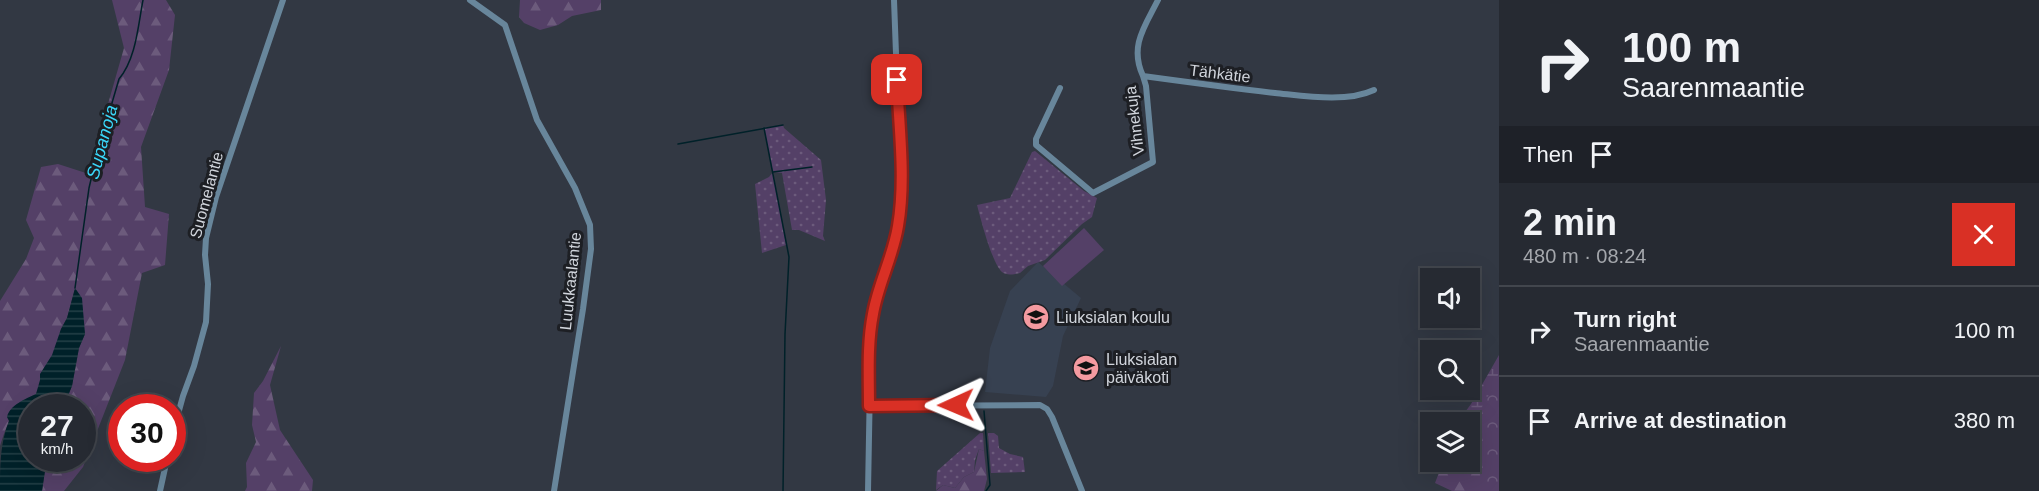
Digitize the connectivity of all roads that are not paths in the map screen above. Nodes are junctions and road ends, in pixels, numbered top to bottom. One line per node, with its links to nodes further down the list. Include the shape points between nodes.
1 (283, 0): 10 (street, Suomelantie, via 216,197 206,238 206,322)
2 (470, 0): 14 (street, Luukkaalantie, via 505,25 537,120 575,188 590,225 583,309)
3 (894, 0): 11 (street, via 900,212 871,328)
4 (1158, 0): 5 (street, via 1140,34 1137,64)
5 (1143, 76): 7 (street, Tähkätie, via 1293,95 1343,97); 8 (street, Vihnekuja)
6 (1060, 88): 8 (street, Vihnekuja, via 1036,145 1093,193)
7 (1374, 90)
8 (1153, 162): 9 (street, Vihnekuja)
9 (1154, 170)
10 (184, 394)
11 (869, 406): 15 (street); 16 (street, via 1040,405 1052,417)
12 (164, 472): 13 (street)
13 (160, 491)
14 (554, 491)
15 (868, 491)
16 (1082, 491)

